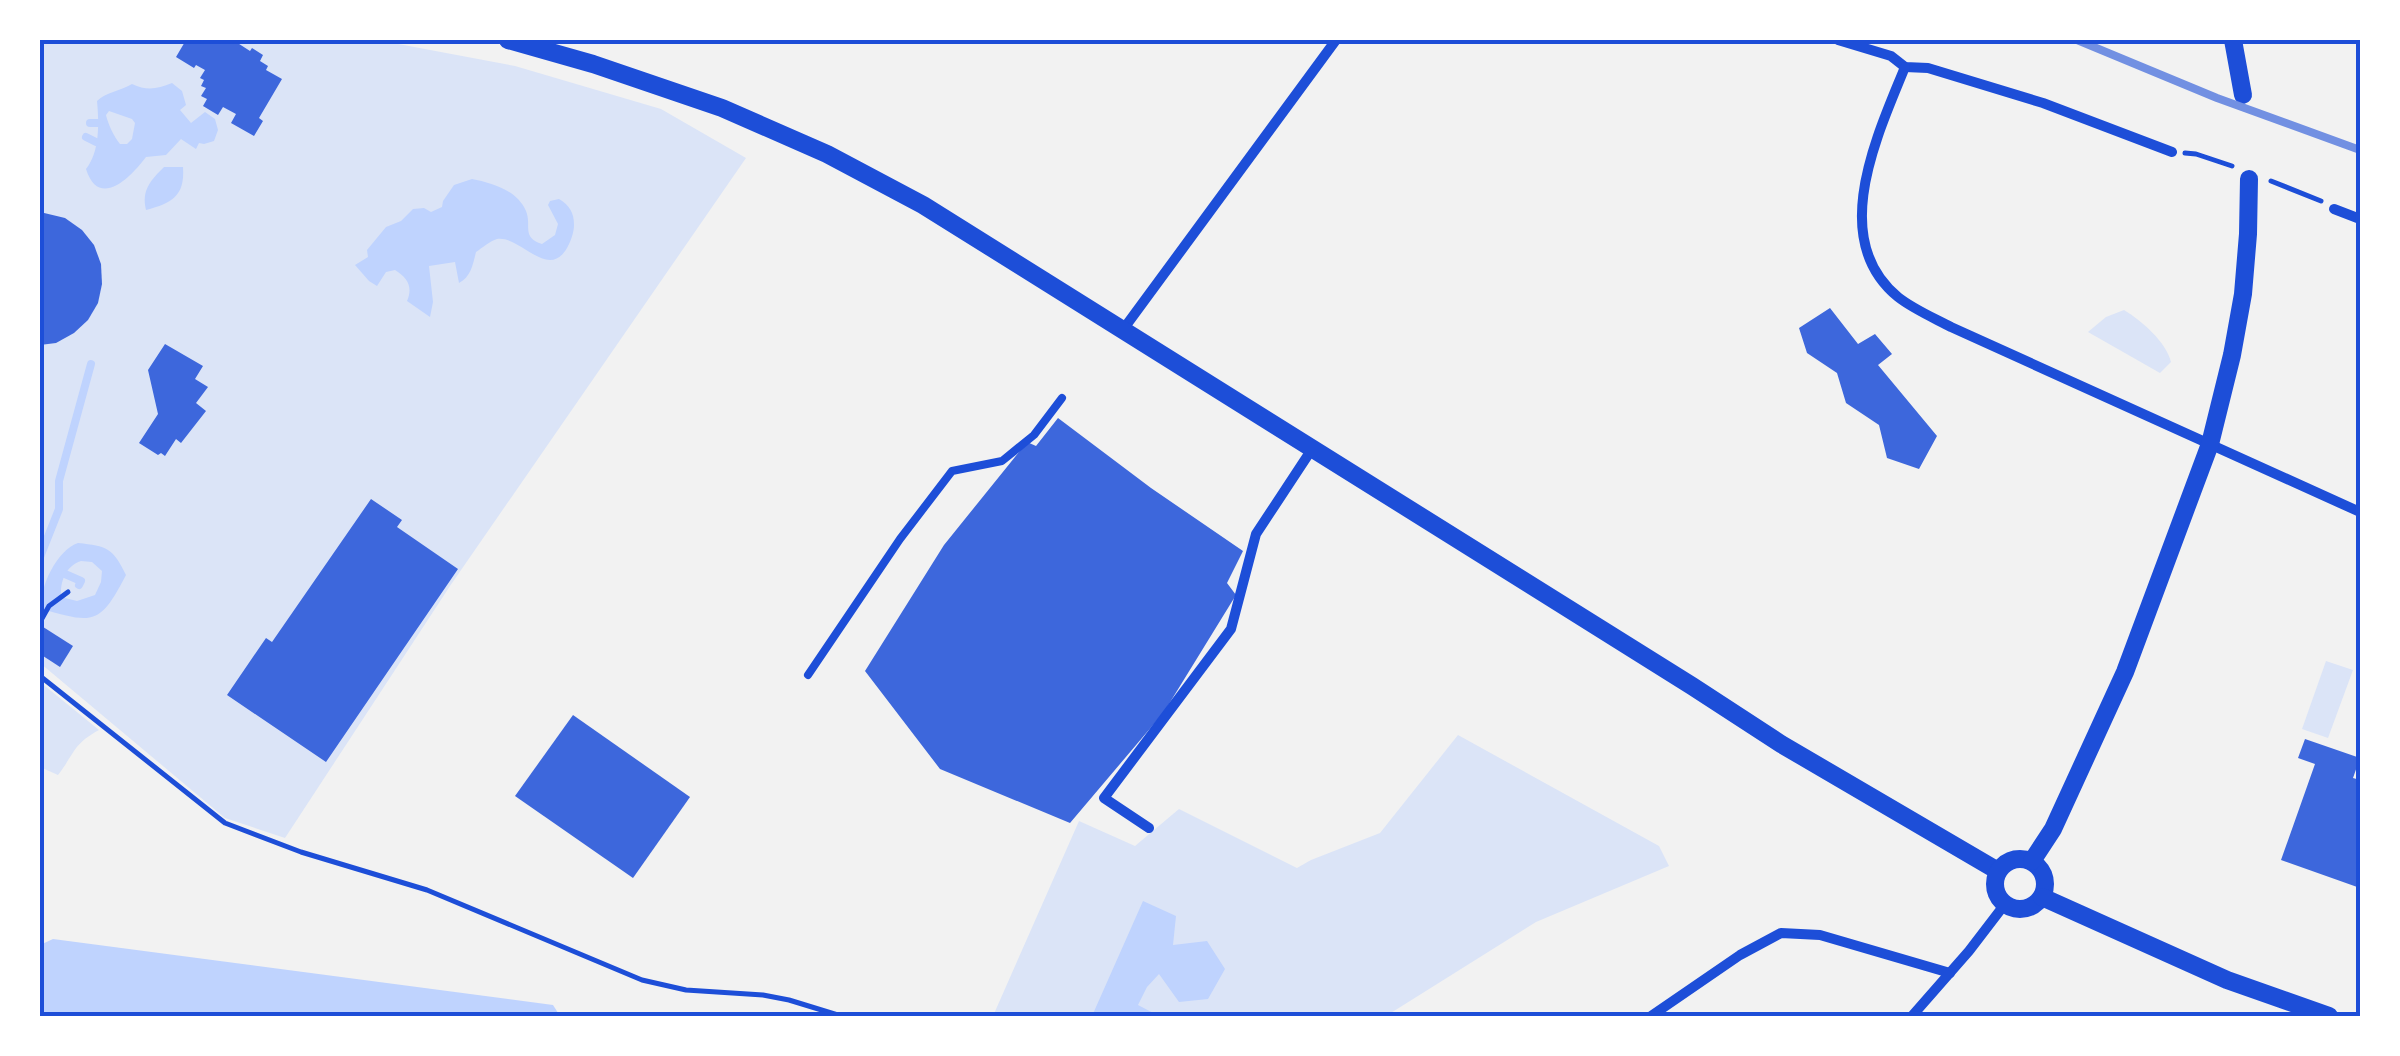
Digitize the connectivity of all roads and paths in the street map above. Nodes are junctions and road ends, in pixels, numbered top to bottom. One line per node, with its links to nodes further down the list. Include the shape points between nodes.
1 (508, 40): 11 (street, via 661,86 827,154 923,205)
2 (1336, 40): 11 (street)
3 (1838, 40): 5 (street)
4 (2234, 40): 6 (street)
5 (1905, 67): 7 (street, via 1994,88); 13 (street, via 1865,185 1862,238 1874,269 1897,296 1952,328)
6 (2243, 95)
7 (2172, 152)
8 (2249, 179): 13 (street, via 2243,294)
9 (2334, 210): 10 (street)
10 (2360, 219)
11 (1122, 331): 14 (street)
12 (1062, 398): 18 (lane, via 1002,461 952,472)
13 (2210, 444): 15 (street); 21 (street, via 2126,672 2054,829)
14 (1312, 449): 20 (street, via 1256,534 1231,629 1104,798); 22 (street, via 1781,744)
15 (2360, 512)
16 (68, 592): 17 (path)
17 (40, 622)
18 (808, 674)
19 (40, 676): 26 (path, via 224,822 427,890 642,980 764,995)
20 (1149, 828)
21 (2032, 861): 22 (street, via 2013,860); 23 (street, via 2044,876)
22 (1998, 871): 24 (street, via 1996,889)
23 (2042, 896): 24 (street, via 2025,908); 29 (street, via 2227,980)
24 (2005, 904): 25 (street)
25 (1950, 973): 27 (street, via 1820,935 1781,934); 28 (street)
26 (840, 1016)
27 (1651, 1016)
28 (1912, 1016)
29 (2329, 1016)

